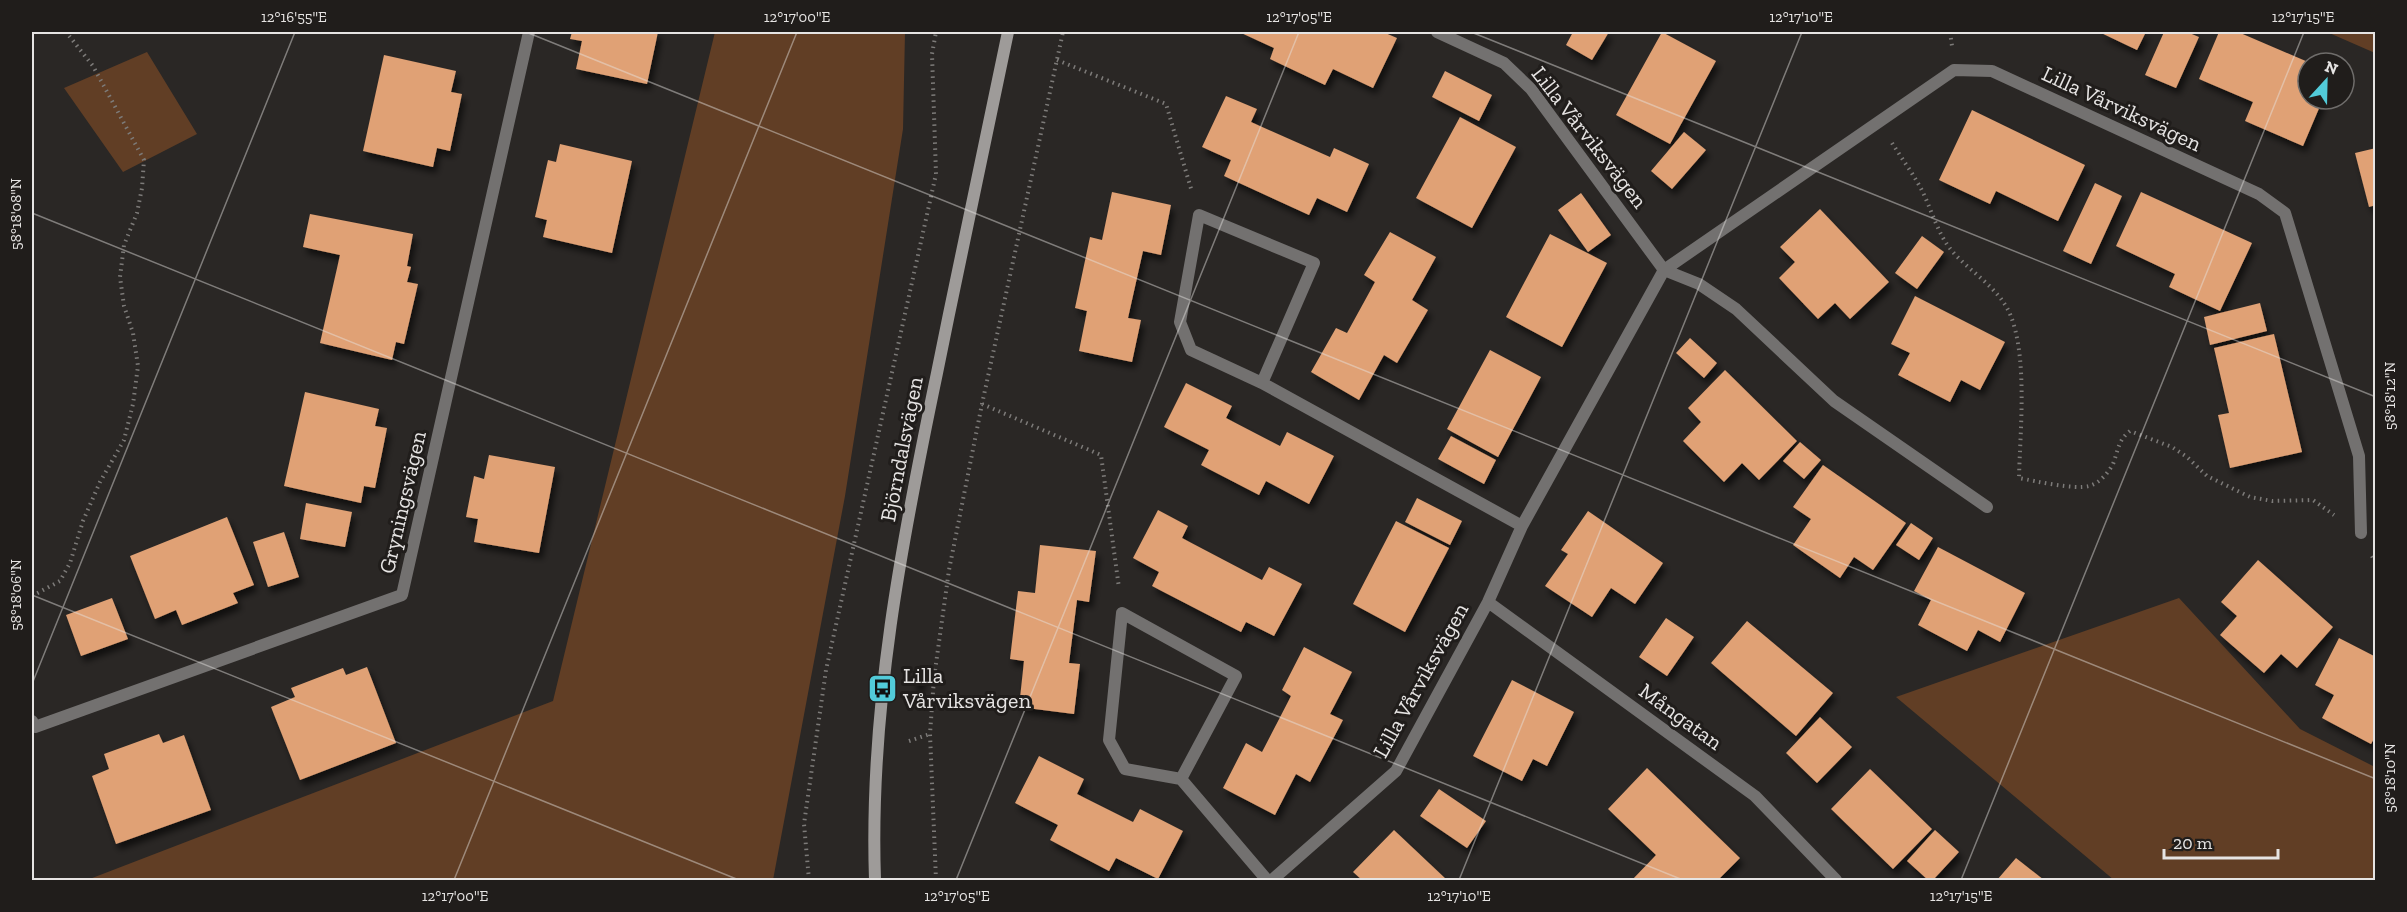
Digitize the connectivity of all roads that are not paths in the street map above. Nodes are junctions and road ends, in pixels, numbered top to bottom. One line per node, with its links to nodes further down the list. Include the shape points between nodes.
1 (529, 32): 10 (street, Gryningsvägen, via 402,595 34,727)
2 (1008, 32): 12 (street, Björndalsvägen, via 911,498 882,688 876,770)
3 (1437, 32): 4 (street, Lilla Vårviksvägen, via 1504,63 1531,89)
4 (1664, 270): 6 (street, via 1699,284 1736,309 1834,401); 7 (street, Lilla Vårviksvägen); 8 (street, Lilla Vårviksvägen, via 1954,70 1992,71 2259,194 2285,213 2359,456)
5 (1262, 383): 5 (street, via 1191,350 1180,322 1198,215 1314,263); 7 (street)
6 (1987, 507)
7 (1522, 526): 9 (street, Lilla Vårviksvägen)
8 (2361, 533)
9 (1488, 602): 14 (street, Lilla Vårviksvägen, via 1396,771); 15 (street, Mångatan, via 1755,796)
10 (32, 722)
11 (1182, 779): 11 (street, via 1125,769 1109,740 1122,613 1236,676); 13 (street)
12 (875, 880)
13 (1267, 880)
14 (1272, 880)
15 (1836, 880)

